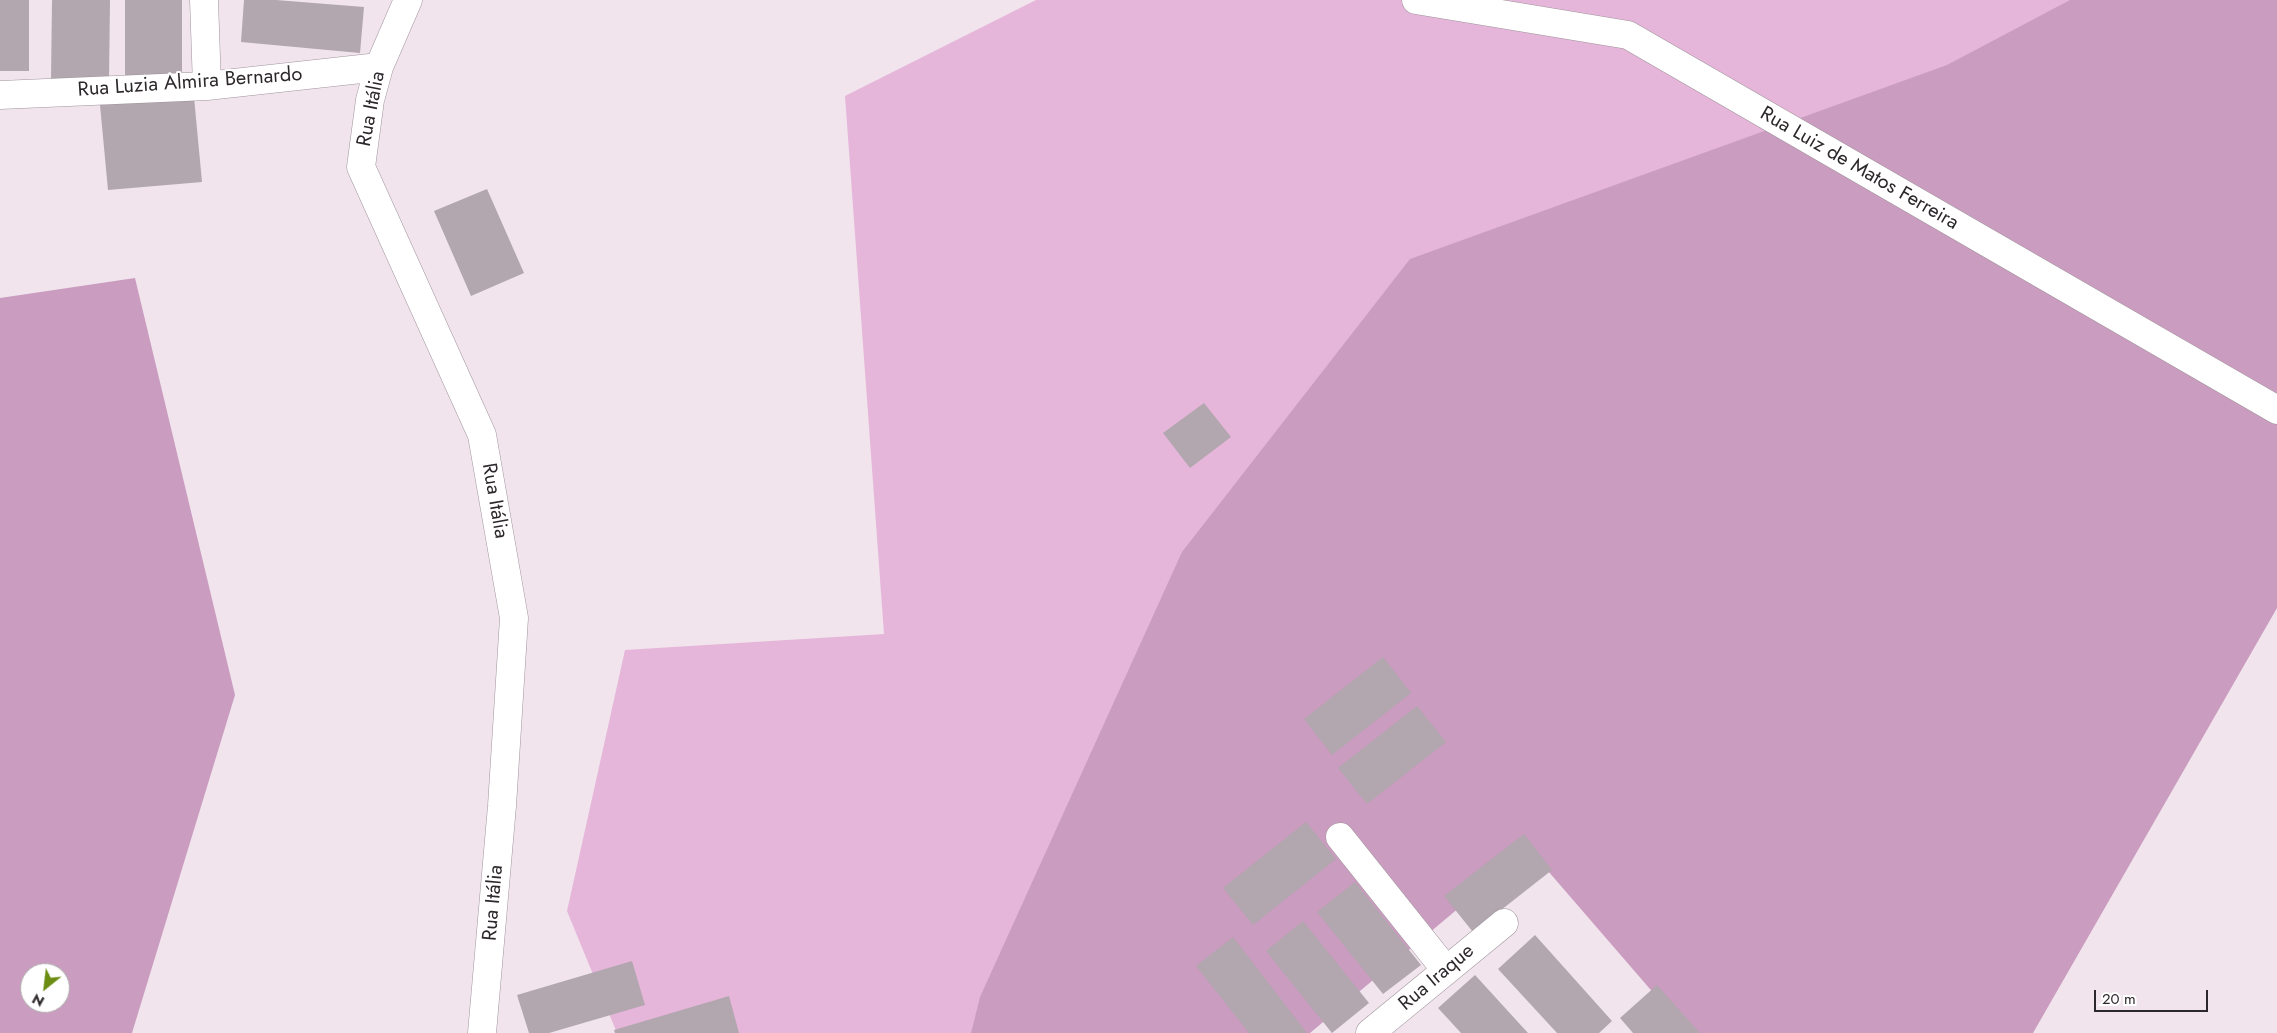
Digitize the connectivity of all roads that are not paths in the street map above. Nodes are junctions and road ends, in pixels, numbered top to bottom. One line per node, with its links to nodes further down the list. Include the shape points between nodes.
1 (204, 0): 5 (street)
2 (408, 0): 4 (street, Rua Itália)
3 (1416, 0): 7 (street, Rua Luiz de Matos Ferreira, via 1628,35)
4 (379, 67): 5 (street, Rua Luzia Almira Bernardo); 11 (street, Rua Itália, via 370,100 361,167 482,435 514,618)
5 (207, 86): 6 (street, Rua Luzia Almira Bernardo)
6 (0, 95)
7 (2277, 410)
8 (1340, 837): 10 (street)
9 (1504, 922): 10 (street, Rua Iraque)
10 (1446, 970): 12 (street, Rua Iraque)
11 (482, 1033)
12 (1370, 1033)

